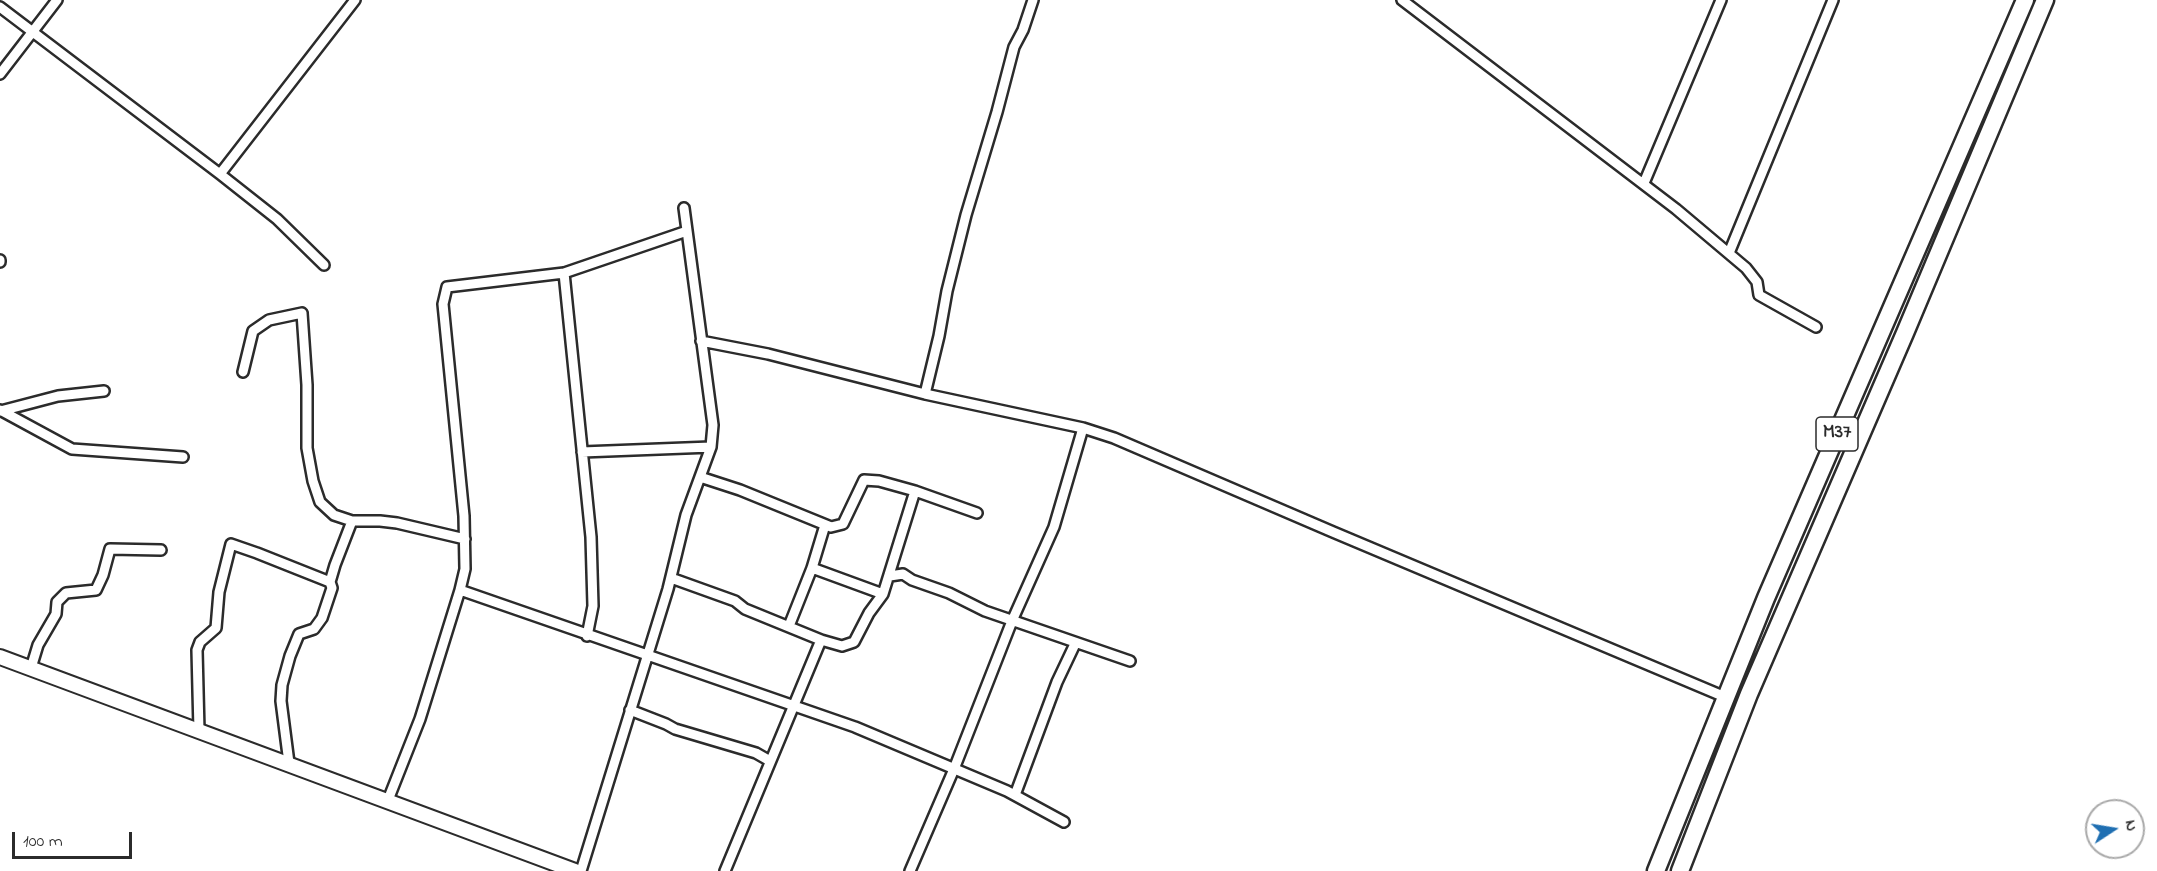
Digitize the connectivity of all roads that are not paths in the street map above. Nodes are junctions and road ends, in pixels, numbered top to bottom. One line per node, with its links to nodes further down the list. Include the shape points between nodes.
1 (57, 0): 10 (street)
2 (1033, 0): 25 (street, via 1014,47 966,215)
3 (1402, 0): 13 (street)
4 (1721, 0): 13 (street)
5 (1833, 0): 16 (street)
6 (2025, 0): 19 (highway, M37 / M37)
7 (2045, 0): 21 (highway, M37 / M37)
8 (351, 2): 12 (street)
9 (0, 7): 10 (street)
10 (33, 31): 11 (street); 12 (street)
11 (0, 74)
12 (220, 174): 17 (street, via 277,219)
13 (1644, 183): 16 (street)
14 (684, 208): 15 (street)
15 (687, 231): 18 (street); 22 (street)
16 (1729, 253): 20 (street, via 1757,282 1759,295)
17 (324, 265)
18 (564, 273): 29 (street); 36 (street, via 447,287 443,304)
19 (1885, 326): 21 (highway); 53 (highway, M37 / M37)
20 (1816, 327)
21 (1905, 333): 68 (highway, M37 / M37, via 1749,694)
22 (701, 341): 25 (street); 28 (street, via 713,424)
23 (243, 372): 34 (street, via 254,331 269,320 302,313 307,448 313,481 320,502 334,515)
24 (104, 390): 26 (street, via 58,396)
25 (925, 394): 27 (street)
26 (0, 411): 30 (street, via 72,449)
27 (1083, 428): 44 (street, via 1054,527); 53 (street)
28 (711, 447): 29 (street); 31 (street)
29 (582, 452): 46 (street, via 593,606)
30 (183, 457)
31 (700, 477): 35 (street); 40 (street)
32 (915, 491): 33 (street); 35 (street, via 864,480 843,524); 39 (street)
33 (977, 513)
34 (352, 521): 36 (street, via 397,523); 41 (street)
35 (825, 525): 38 (street)
36 (465, 539): 42 (street)
37 (161, 550): 52 (street, via 110,549 96,590 66,593 57,602 56,614 38,645)
38 (812, 568): 43 (street); 45 (street)
39 (890, 576): 43 (street); 44 (street, via 903,574)
40 (671, 578): 45 (street); 49 (street)
41 (330, 582): 56 (street, via 231,544 219,592 216,628 196,650); 58 (street, via 332,588 322,618 314,629 299,634 282,684)
42 (460, 590): 46 (street); 61 (street, via 420,719)
43 (883, 594): 47 (street, via 854,642 842,646)
44 (1012, 621): 48 (street); 59 (street)
45 (789, 626): 47 (street)
46 (587, 636): 49 (street)
47 (821, 640): 54 (street)
48 (1075, 644): 51 (street); 60 (street)
49 (647, 656): 54 (street); 55 (street)
50 (0, 657): 52 (main road)
51 (1130, 661)
52 (31, 668): 56 (main road)
53 (1725, 697): 67 (highway, M37 / M37)
54 (792, 706): 57 (street); 59 (street, via 855,727)
55 (630, 710): 57 (street); 64 (street)
56 (199, 731): 58 (main road)
57 (770, 761): 65 (street)
58 (289, 763): 61 (main road)
59 (954, 769): 60 (street); 66 (street)
60 (1015, 795): 62 (street)
61 (388, 800): 63 (main road)
62 (1064, 822)
63 (575, 871)
64 (581, 871)
65 (725, 871)
66 (910, 871)
67 (1656, 871)
68 (1680, 871)

